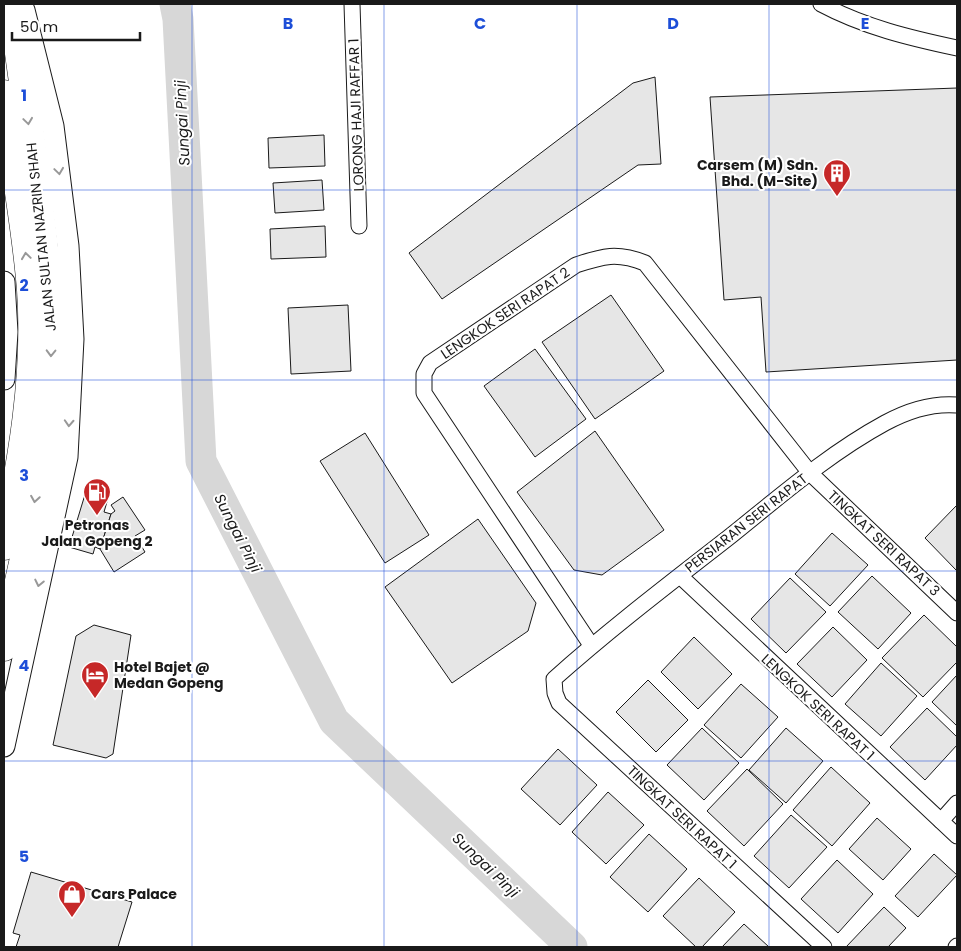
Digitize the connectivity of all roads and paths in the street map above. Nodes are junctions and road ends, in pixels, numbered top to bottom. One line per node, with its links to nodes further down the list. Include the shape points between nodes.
1 (12, 4): 13 (highway, JALAN SULTAN NAZRIN SHAH, one-way to 13, via 49,298 50,388)
2 (22, 4): 21 (street, one-way to 21, via 53,126 68,246 73,340 67,457)
3 (352, 4): 8 (street, LORONG HAJI RAFFAR 1)
4 (821, 4): 5 (street)
5 (844, 10): 6 (street, via 904,37)
6 (957, 48)
7 (4, 94): 13 (highway, JALAN SULTAN NAZRIN SHAH, one-way to 7, via 31,290)
8 (360, 226)
9 (4, 282): 10 (street)
10 (5, 332): 11 (street)
11 (4, 379)
12 (957, 405): 14 (street, PERSIARAN SERI RAPAT, via 926,407 905,414 884,424)
13 (33, 448): 15 (highway, JALAN SULTAN NAZRIN SHAH); 19 (highway, JALAN SULTAN NAZRIN SHAH, one-way to 19, via 32,517)
14 (810, 473): 16 (street, PERSIARAN SERI RAPAT); 17 (street, TINGKAT SERI RAPAT 3); 18 (street, LENGKOK SERI RAPAT 2, via 645,263 625,255 601,257 576,265 430,363 424,374 424,393)
15 (4, 546)
16 (680, 576): 18 (street, PERSIARAN SERI RAPAT); 23 (street, LENGKOK SERI RAPAT 1)
17 (957, 613)
18 (591, 645): 20 (street, PERSIARAN SERI RAPAT)
19 (4, 647)
20 (554, 679): 25 (street, TINGKAT SERI RAPAT 1, via 559,703)
21 (4, 746)
22 (957, 803): 23 (street)
23 (941, 821): 24 (street, LENGKOK SERI RAPAT 1)
24 (957, 836)
25 (824, 947)

